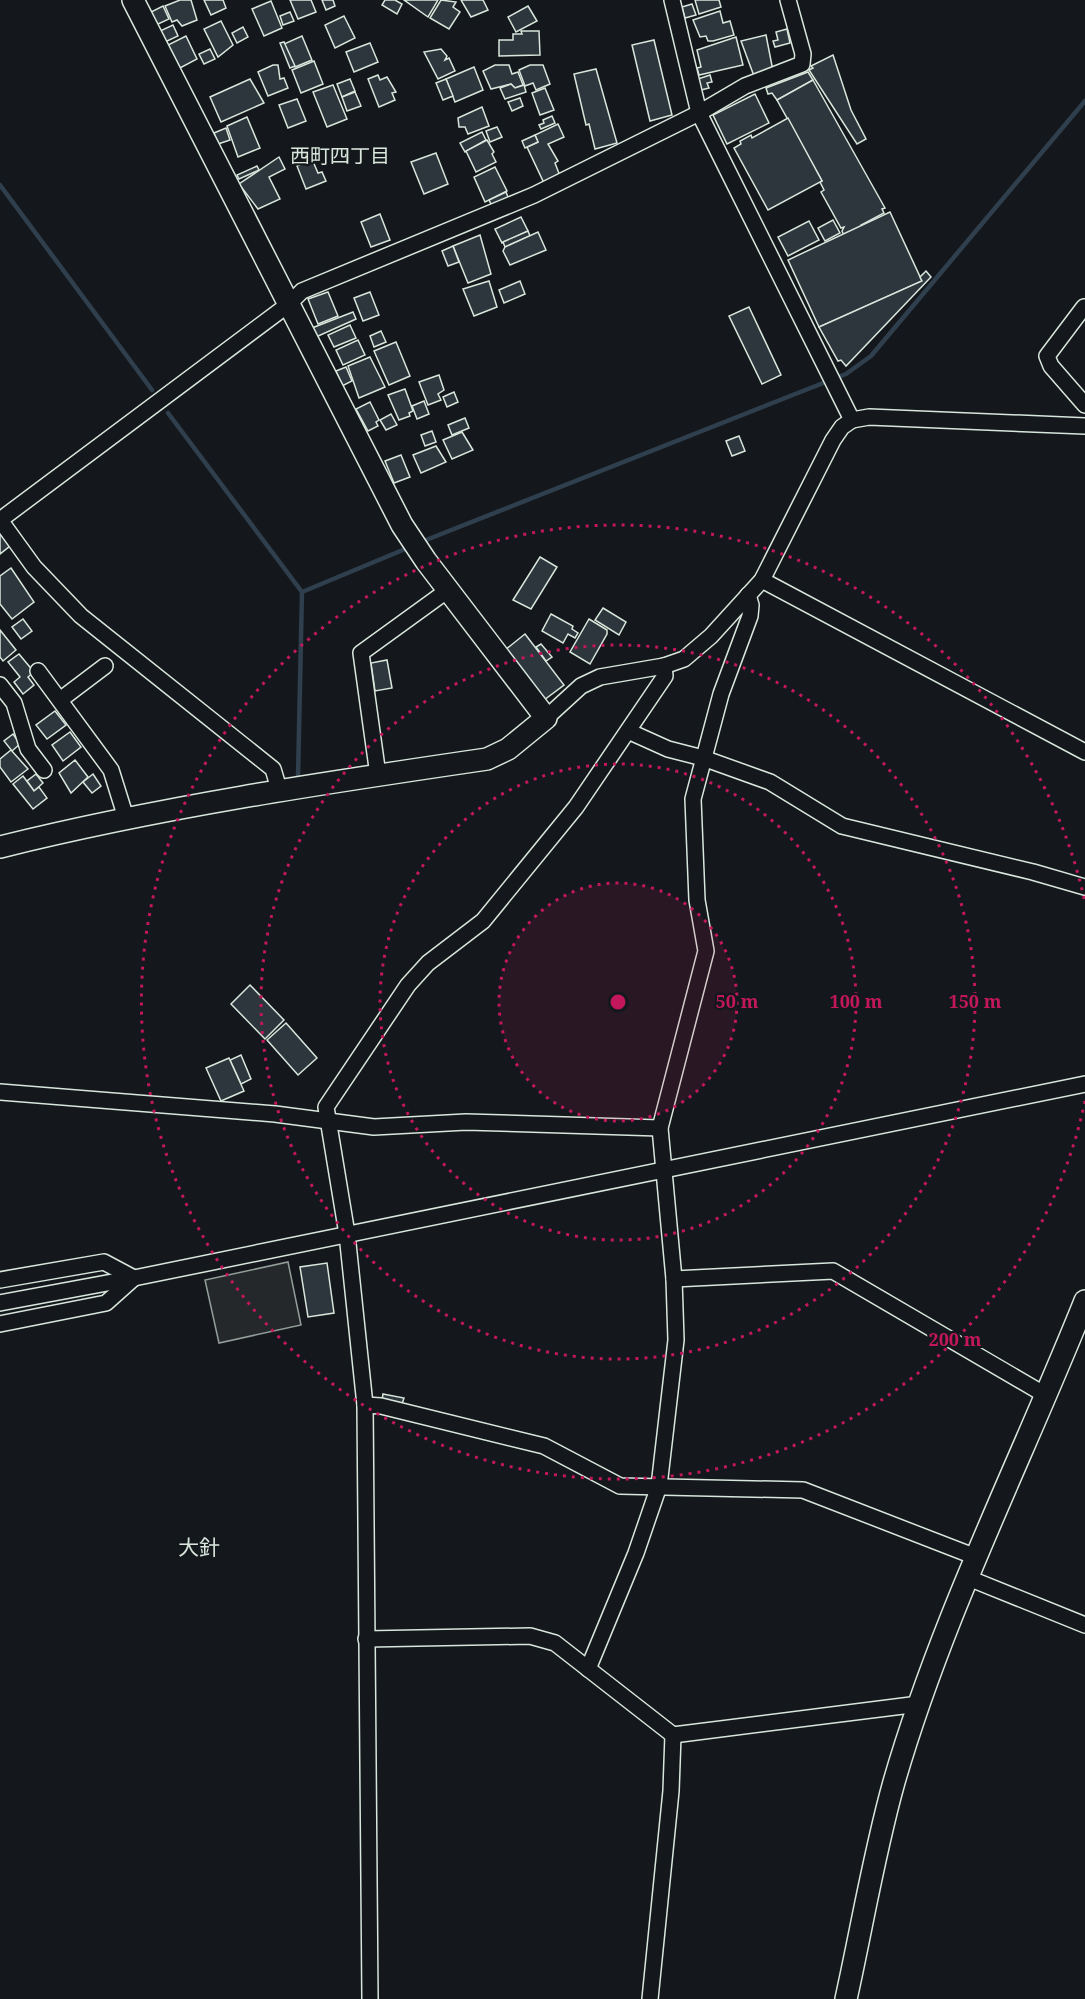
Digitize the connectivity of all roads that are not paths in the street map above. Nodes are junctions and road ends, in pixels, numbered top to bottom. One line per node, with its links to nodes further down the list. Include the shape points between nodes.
1 (133, 0): 5 (street)
2 (672, 0): 4 (street)
3 (788, 0): 4 (street, via 803,54 802,64 745,86)
4 (699, 113): 5 (street, via 534,195 302,291); 8 (street)
5 (289, 304): 10 (street); 12 (street, via 409,536)
6 (1084, 306): 7 (street, via 1047,356)
7 (1085, 405)
8 (852, 420): 9 (street, via 869,417); 11 (street, via 833,440)
9 (1085, 426)
10 (0, 520): 25 (street, via 34,567 81,616 273,769)
11 (762, 580): 13 (street); 21 (street)
12 (448, 590): 19 (street); 24 (street, via 360,653)
13 (748, 595): 15 (street, via 684,659); 22 (street, via 750,616 721,693)
14 (105, 666): 18 (street)
15 (663, 666): 19 (street, via 600,677 581,686); 20 (street, via 664,676)
16 (38, 670): 18 (street)
17 (0, 685): 23 (street, via 14,703 28,749)
18 (60, 700): 26 (street, via 111,770)
19 (546, 718): 24 (street, via 508,749 487,759)
20 (628, 731): 22 (street); 31 (street, via 576,807 483,921 428,963 408,985 326,1107)
21 (1085, 752)
22 (704, 758): 28 (street, via 770,782 842,826); 32 (street, via 693,799 697,900 706,951)
23 (44, 770)
24 (378, 775): 25 (street)
25 (279, 789): 26 (street)
26 (126, 818): 27 (street)
27 (0, 847)
28 (1085, 887)
29 (1085, 1084): 33 (street)
30 (0, 1092): 31 (street)
31 (330, 1120): 32 (street, via 374,1127 466,1122); 34 (street)
32 (660, 1128): 33 (street)
33 (666, 1169): 34 (street); 36 (street)
34 (346, 1234): 35 (street); 42 (street)
35 (134, 1278): 37 (street, via 104,1262); 39 (street); 40 (street, via 106,1303)
36 (674, 1279): 41 (street, via 833,1271); 43 (street, via 676,1340)
37 (0, 1280)
38 (1085, 1301): 41 (street)
39 (0, 1302)
40 (0, 1324)
41 (1047, 1396): 44 (street)
42 (365, 1405): 43 (street, via 544,1446 620,1486); 47 (street)
43 (658, 1486): 44 (street, via 803,1490); 48 (street, via 636,1553)
44 (976, 1557): 45 (street)
45 (966, 1577): 46 (street); 49 (street)
46 (1085, 1625)
47 (366, 1639): 48 (street, via 530,1636 555,1643); 51 (street)
48 (588, 1669): 50 (street)
49 (920, 1704): 50 (street); 53 (street, via 894,1783)
50 (673, 1735): 52 (street)
51 (370, 1999)
52 (650, 1999)
53 (846, 1999)

